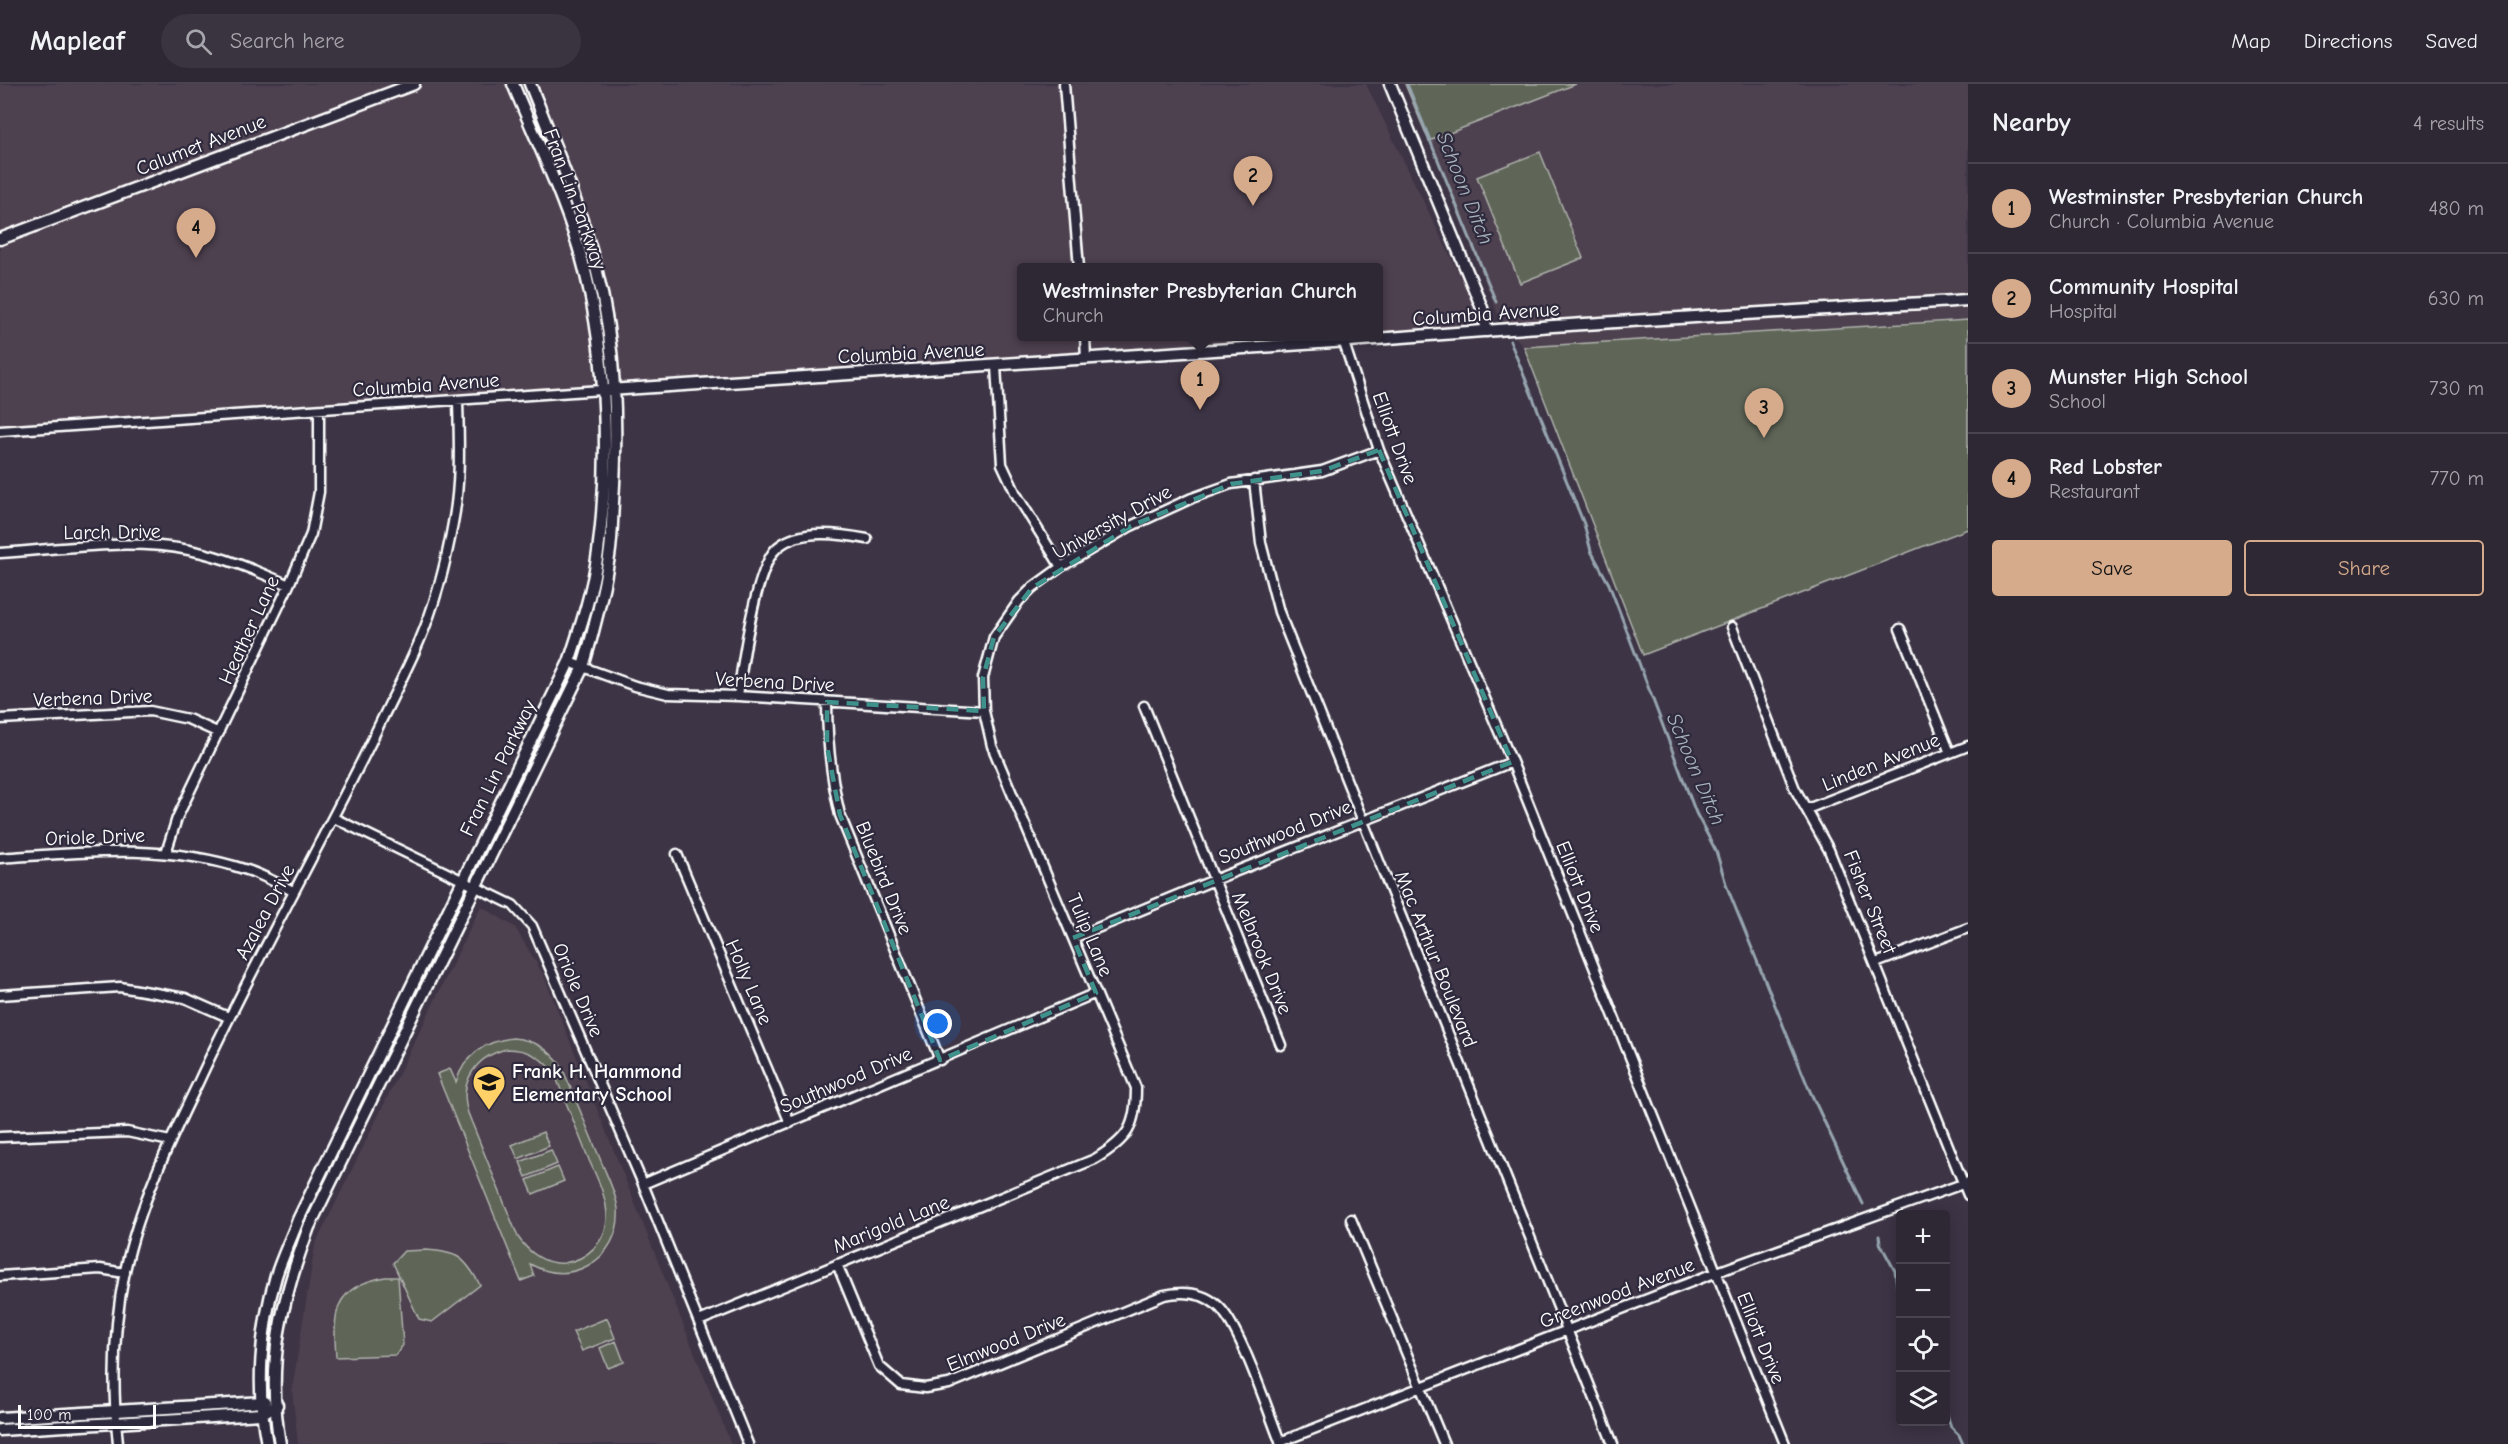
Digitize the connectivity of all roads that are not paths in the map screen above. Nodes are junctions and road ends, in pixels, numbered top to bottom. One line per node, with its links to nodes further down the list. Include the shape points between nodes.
1 (414, 84): 6 (street, Calumet Avenue)
2 (513, 84): 16 (street, Fran Lin Parkway, via 584,270 597,334)
3 (530, 84): 17 (street, Fran Lin Parkway, via 576,202 596,267 610,332)
4 (1064, 84): 7 (street)
5 (1390, 84): 9 (street, via 1482,308)
6 (0, 239)
7 (1079, 263)
8 (1968, 300): 9 (street, Columbia Avenue)
9 (1487, 331): 10 (street, Columbia Avenue)
10 (1383, 340)
11 (1085, 341): 14 (street)
12 (1368, 341): 13 (street, Columbia Avenue)
13 (1344, 343): 14 (street, Columbia Avenue); 21 (street, Elliott Drive)
14 (1086, 359): 15 (street, Columbia Avenue)
15 (996, 366): 17 (street, Columbia Avenue); 25 (street, via 1002,464)
16 (602, 390): 17 (street, Columbia Avenue); 18 (street, Columbia Avenue); 29 (street, Fran Lin Parkway, via 605,473 598,553 586,610)
17 (615, 390): 30 (street, Fran Lin Parkway, via 610,555)
18 (458, 400): 19 (street, Columbia Avenue); 41 (street, Azalea Drive, via 460,472 443,568 420,640)
19 (319, 411): 20 (street, Columbia Avenue); 26 (street, Heather Lane, via 319,492 311,534)
20 (0, 431)
21 (1379, 450): 22 (street, University Drive, via 1322,471); 39 (street, Elliott Drive)
22 (1254, 480): 25 (street, University Drive, via 1231,484 1166,509); 42 (street, Mac Arthur Boulevard, via 1261,543 1279,612)
23 (867, 538): 31 (street, via 795,538 772,553 746,639)
24 (0, 553): 26 (street, Larch Drive, via 142,544 189,550 241,564)
25 (1061, 567): 34 (street, University Drive, via 1032,588 994,637 983,678)
26 (289, 585): 36 (street, Heather Lane)
27 (1732, 627): 40 (street, Fisher Street)
28 (1900, 629): 38 (street)
29 (569, 662): 30 (street, Verbena Drive); 47 (street, Fran Lin Parkway)
30 (583, 667): 31 (street, Verbena Drive, via 635,687 668,694); 48 (street, Fran Lin Parkway)
31 (738, 696): 32 (street, Verbena Drive)
32 (827, 702): 34 (street, Verbena Drive); 57 (street, Bluebird Drive, via 827,746 840,815)
33 (1144, 706): 46 (street, Melbrook Drive)
34 (984, 711): 51 (street, Tulip Lane, via 992,746)
35 (0, 719): 36 (street, Verbena Drive, via 150,711 188,719)
36 (219, 733): 43 (street, Heather Lane, via 177,818)
37 (1968, 746): 38 (street, Linden Avenue)
38 (1950, 753): 40 (street, Linden Avenue)
39 (1512, 762): 42 (street, Southwood Drive); 67 (street, Elliott Drive)
40 (1807, 809): 52 (street, Fisher Street, via 1829,850)
41 (334, 818): 47 (street, Oriole Drive); 49 (street, Azalea Drive)
42 (1362, 821): 46 (street, Southwood Drive); 71 (street, Mac Arthur Boulevard)
43 (166, 853): 45 (street, Oriole Drive, via 104,850); 49 (street, Oriole Drive, via 216,861)
44 (677, 854): 58 (street, Holly Lane)
45 (0, 858)
46 (1214, 879): 51 (street, Southwood Drive); 56 (street, Melbrook Drive)
47 (464, 880): 48 (street, Oriole Drive); 73 (street, Fran Lin Parkway, via 298,1221 276,1276 265,1326)
48 (476, 886): 63 (street, Oriole Drive, via 513,905 532,926); 74 (street, Fran Lin Parkway, via 309,1227 290,1277 279,1327 275,1355)
49 (293, 891): 55 (street, Azalea Drive)
50 (1968, 928): 52 (street)
51 (1073, 938): 53 (street, Tulip Lane)
52 (1876, 963): 62 (street, Fisher Street)
53 (1096, 993): 57 (street, Southwood Drive); 61 (street, Tulip Lane, via 1136,1088 1136,1114 1120,1144)
54 (0, 995): 55 (street, via 120,987 185,998)
55 (228, 1017): 60 (street, Azalea Drive)
56 (1281, 1045)
57 (940, 1060): 58 (street, Southwood Drive)
58 (790, 1123): 63 (street, Southwood Drive)
59 (0, 1137): 60 (street, via 127,1132)
60 (170, 1141): 68 (street, Azalea Drive, via 138,1223)
61 (1095, 1160): 66 (street, Marigold Lane)
62 (1966, 1183): 64 (street, Fisher Street); 67 (street, Greenwood Avenue)
63 (643, 1184): 70 (street, Oriole Drive)
64 (1968, 1195)
65 (1351, 1219): 72 (street)
66 (837, 1264): 70 (street, Marigold Lane); 80 (street, Elmwood Drive, via 879,1366 901,1385 925,1388 949,1384 1164,1295 1178,1292 1204,1296 1232,1323)
67 (1717, 1272): 71 (street, Greenwood Avenue); 87 (street, Elliott Drive)
68 (125, 1273): 69 (street, via 100,1269); 75 (street, Azalea Drive, via 114,1356)
69 (0, 1276)
70 (699, 1321): 84 (street, Oriole Drive)
71 (1566, 1330): 72 (street, Greenwood Avenue); 86 (street, Mac Arthur Boulevard)
72 (1421, 1386): 80 (street, Greenwood Avenue); 85 (street)
73 (260, 1401): 74 (street); 75 (street); 76 (street, Fran Lin Parkway)
74 (277, 1406): 76 (street); 83 (street, Fran Lin Parkway)
75 (115, 1410): 77 (street); 78 (street, Azalea Drive)
76 (261, 1414): 78 (street); 82 (street, Fran Lin Parkway)
77 (0, 1418)
78 (116, 1422): 79 (street); 81 (street, Azalea Drive)
79 (0, 1430)
80 (1281, 1443)
81 (118, 1444)
82 (267, 1444)
83 (280, 1444)
84 (748, 1444)
85 (1444, 1444)
86 (1613, 1444)
87 (1785, 1444)

